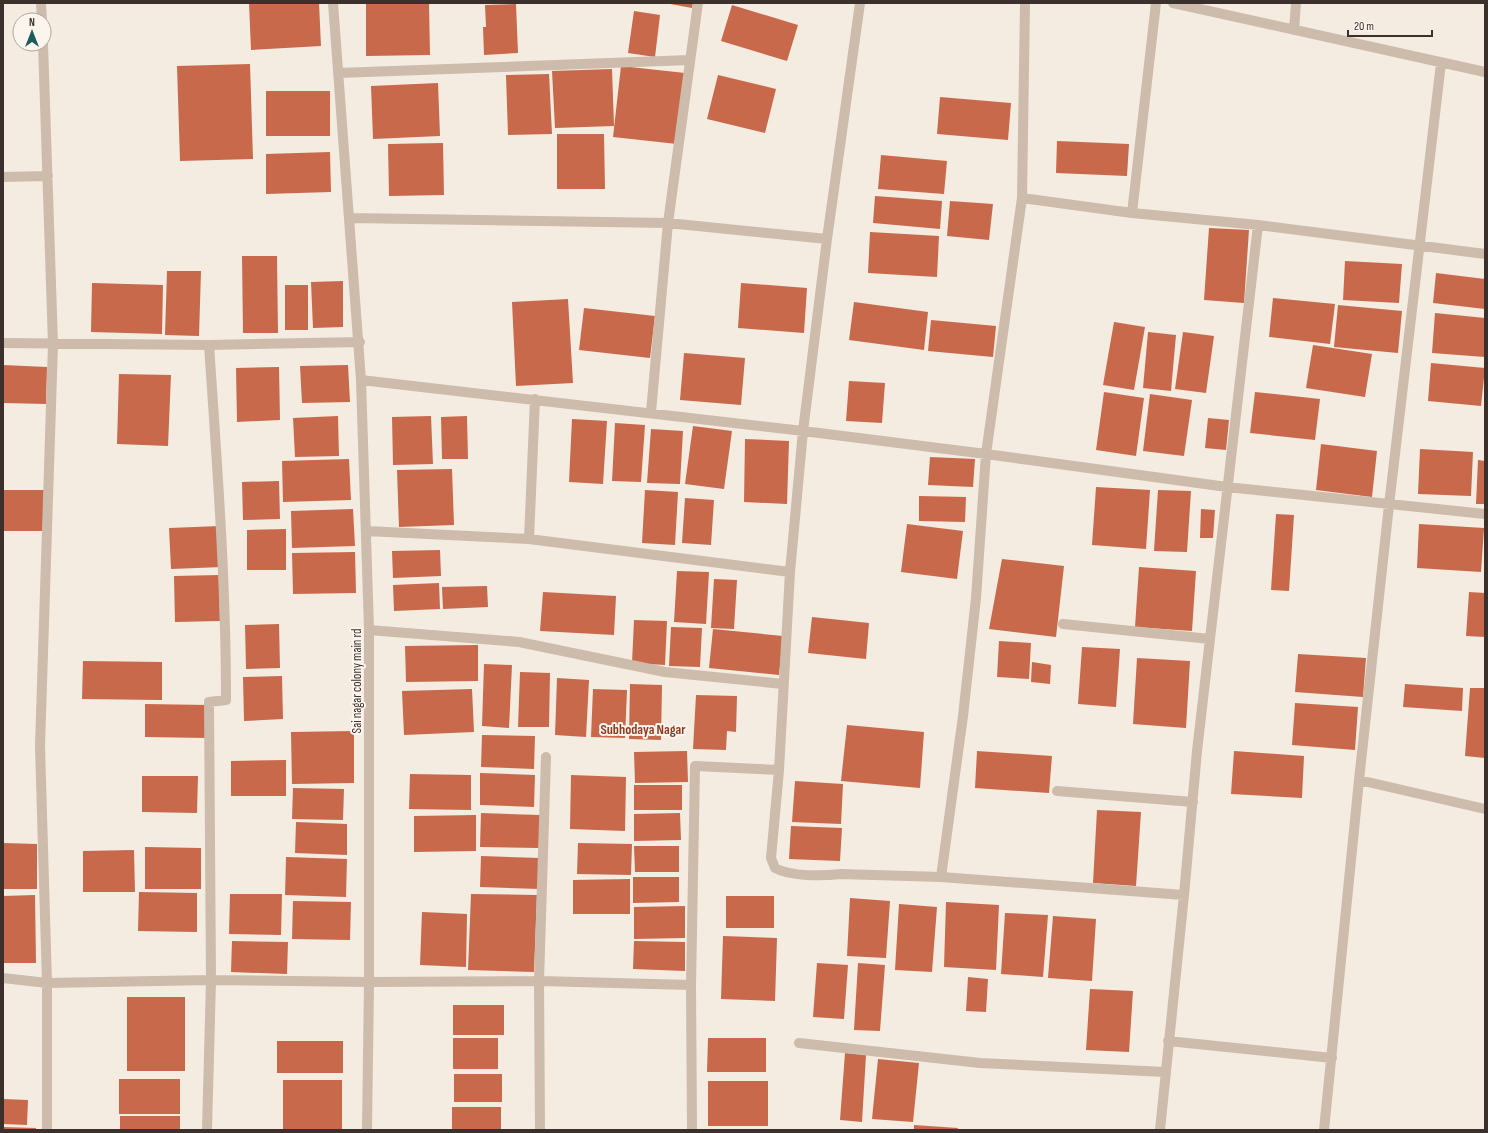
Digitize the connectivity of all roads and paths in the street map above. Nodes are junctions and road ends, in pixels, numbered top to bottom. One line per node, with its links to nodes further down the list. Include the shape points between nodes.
1 (333, 3): 13 (street, Sai nagar colony main rd)
2 (698, 3): 10 (street)
3 (860, 3): 21 (street)
4 (1025, 3): 16 (street)
5 (1156, 3): 17 (street)
6 (1173, 3): 8 (street)
7 (1296, 3): 8 (street)
8 (1294, 30): 11 (street)
9 (43, 52): 14 (street)
10 (690, 60): 13 (street); 19 (street)
11 (1441, 63): 12 (street); 22 (street)
12 (1485, 72)
13 (338, 73): 18 (street, Sai nagar colony main rd)
14 (48, 176): 15 (street); 26 (street)
15 (3, 177)
16 (1022, 198): 17 (street); 32 (street)
17 (1132, 213): 20 (street)
18 (351, 218): 19 (street); 24 (street, Sai nagar colony main rd)
19 (668, 223): 21 (street); 30 (street)
20 (1258, 225): 22 (street); 33 (street)
21 (827, 239): 31 (street)
22 (1418, 246): 23 (street); 34 (street)
23 (1485, 254)
24 (360, 342): 27 (street); 28 (street, Sai nagar colony main rd)
25 (3, 343): 26 (street)
26 (53, 344): 27 (street); 55 (street, via 40,746)
27 (209, 345): 52 (street, via 223,550 226,693 226,700 209,702)
28 (361, 380): 29 (street); 36 (street, Sai nagar colony main rd)
29 (535, 399): 30 (street); 37 (street)
30 (650, 412): 31 (street)
31 (803, 431): 32 (street); 38 (street)
32 (986, 454): 33 (street); 49 (street, via 976,598)
33 (1227, 487): 34 (street); 41 (street)
34 (1389, 505): 35 (street); 45 (street)
35 (1485, 514)
36 (366, 532): 37 (street); 40 (street, Sai nagar colony main rd)
37 (529, 539): 38 (street)
38 (790, 572): 42 (street)
39 (1063, 624): 41 (street)
40 (369, 630): 42 (street, via 519,642 665,672); 54 (street, Sai nagar colony main rd)
41 (1210, 639): 47 (street)
42 (783, 684): 44 (street)
43 (546, 757): 53 (street)
44 (778, 770): 49 (street, via 771,858 775,868 783,873); 56 (street, via 695,766)
45 (1359, 780): 48 (street); 59 (street)
46 (1057, 791): 47 (street)
47 (1193, 802): 50 (street)
48 (1485, 809)
49 (941, 877): 50 (street)
50 (1184, 895): 57 (street)
51 (3, 978): 55 (street)
52 (211, 980): 54 (street); 55 (street); 62 (street)
53 (539, 981): 54 (street); 56 (street); 64 (street)
54 (369, 982): 63 (street, Sai nagar colony main rd)
55 (47, 983): 61 (street)
56 (691, 985): 65 (street)
57 (1168, 1041): 59 (street); 60 (street)
58 (799, 1043): 60 (street, via 980,1063)
59 (1332, 1058): 67 (street)
60 (1165, 1072): 66 (street)
61 (47, 1130)
62 (207, 1130)
63 (368, 1130)
64 (540, 1130)
65 (692, 1130)
66 (1160, 1130)
67 (1324, 1130)

